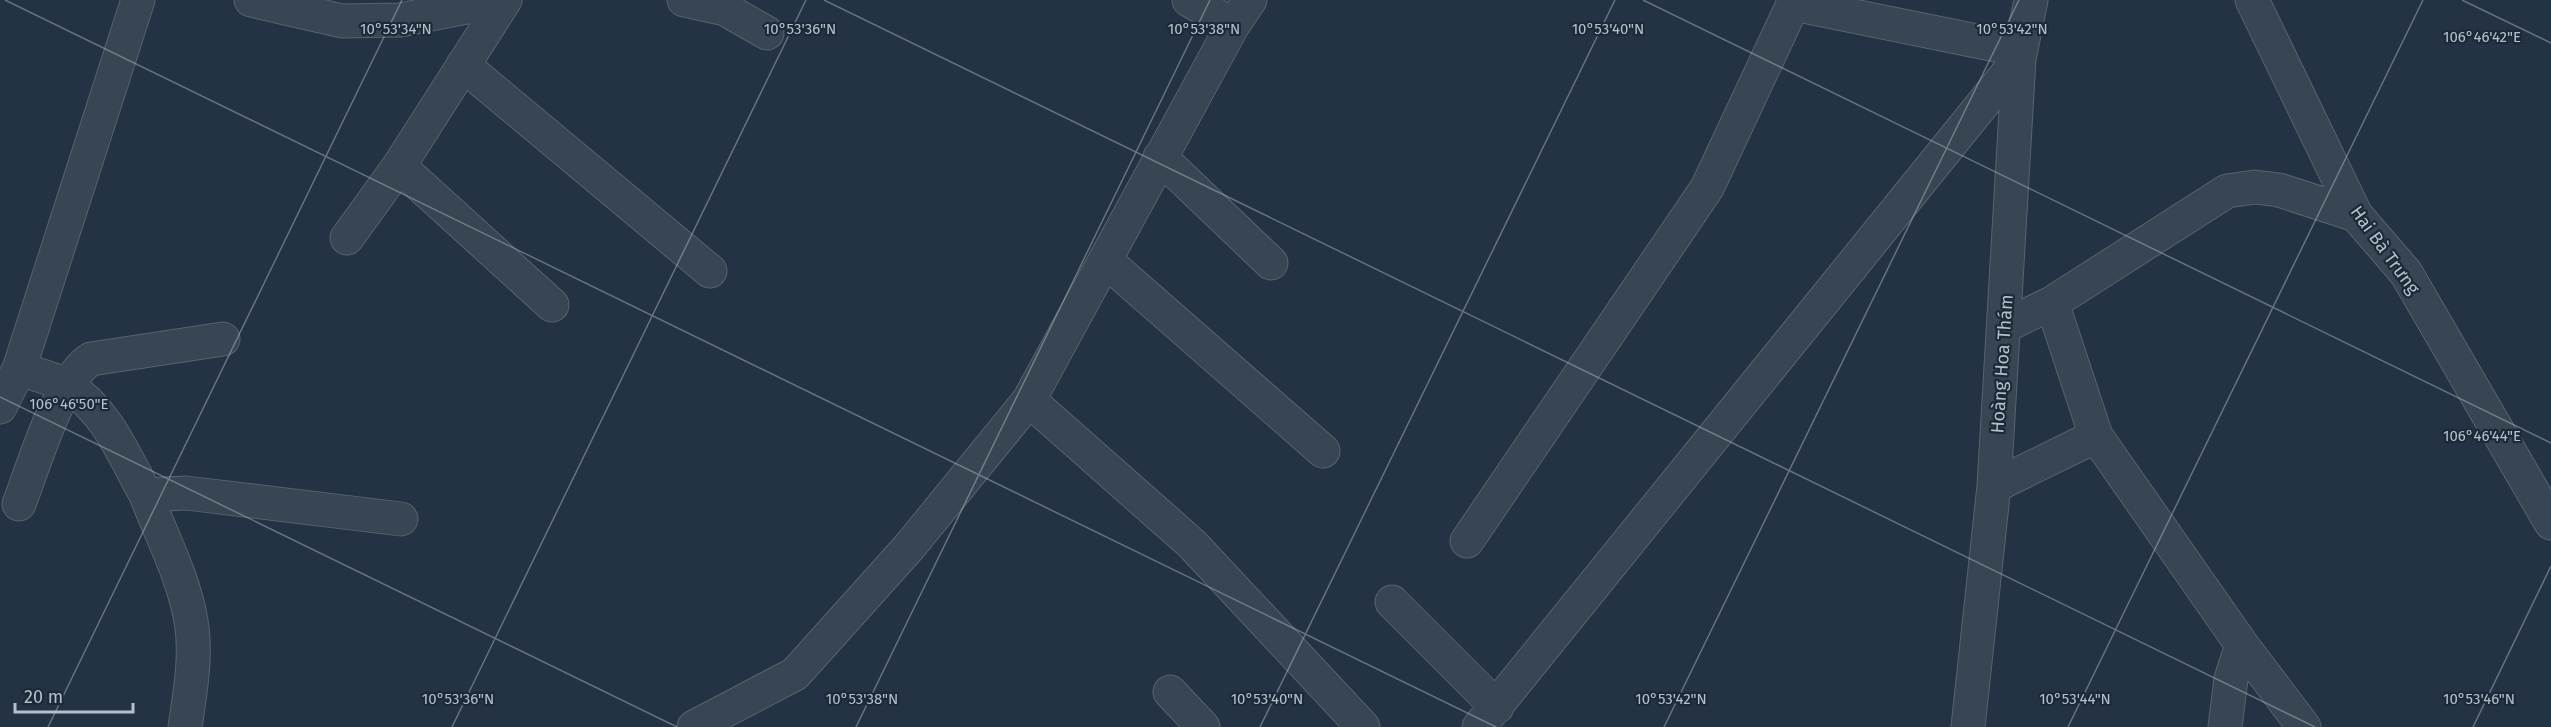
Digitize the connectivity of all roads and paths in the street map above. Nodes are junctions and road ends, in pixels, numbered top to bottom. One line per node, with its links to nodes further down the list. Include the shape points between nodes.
1 (138, 0): 24 (street)
2 (251, 0): 3 (street, via 342,21 400,20)
3 (504, 0): 12 (street)
4 (684, 0): 10 (street, via 725,9)
5 (1189, 0): 9 (street)
6 (2031, 0): 11 (street, Hoàng Hoa Thám)
7 (2252, 0): 15 (street, Hai Bà Trưng)
8 (1794, 2): 11 (street); 35 (street, via 1707,188)
9 (1241, 12): 13 (street)
10 (767, 33)
11 (2020, 54): 22 (street, Hoàng Hoa Thám); 39 (street)
12 (463, 65): 14 (street); 19 (street)
13 (1160, 156): 17 (street); 18 (street)
14 (399, 166): 16 (street); 21 (street)
15 (2356, 215): 20 (street, via 2280,190 2255,187 2227,191); 34 (street, Hai Bà Trưng, via 2406,273)
16 (347, 238)
17 (1105, 260): 26 (street); 29 (street)
18 (1271, 263)
19 (710, 271)
20 (2052, 303): 22 (street); 28 (street)
21 (552, 305)
22 (2005, 326): 30 (street, Hoàng Hoa Thám)
23 (223, 339): 25 (street, via 91,359 83,363)
24 (19, 369): 25 (street); 27 (street)
25 (66, 386): 31 (street, via 104,419); 32 (street)
26 (1029, 400): 41 (street, via 910,546 795,674); 43 (street, via 1192,544)
27 (0, 407)
28 (2096, 436): 30 (street); 37 (street)
29 (1323, 451)
30 (1994, 486): 44 (street, Hoàng Hoa Thám)
31 (146, 495): 33 (street, via 186,493); 40 (street, via 192,623)
32 (19, 504)
33 (401, 519)
34 (2551, 523)
35 (1467, 541)
36 (1392, 602): 39 (street)
37 (2242, 645): 45 (street, via 2231,679); 46 (street)
38 (1170, 692): 42 (street)
39 (1488, 717)
40 (185, 727)
41 (694, 727)
42 (1203, 727)
43 (1363, 727)
44 (1968, 727)
45 (2225, 727)
46 (2304, 727)

